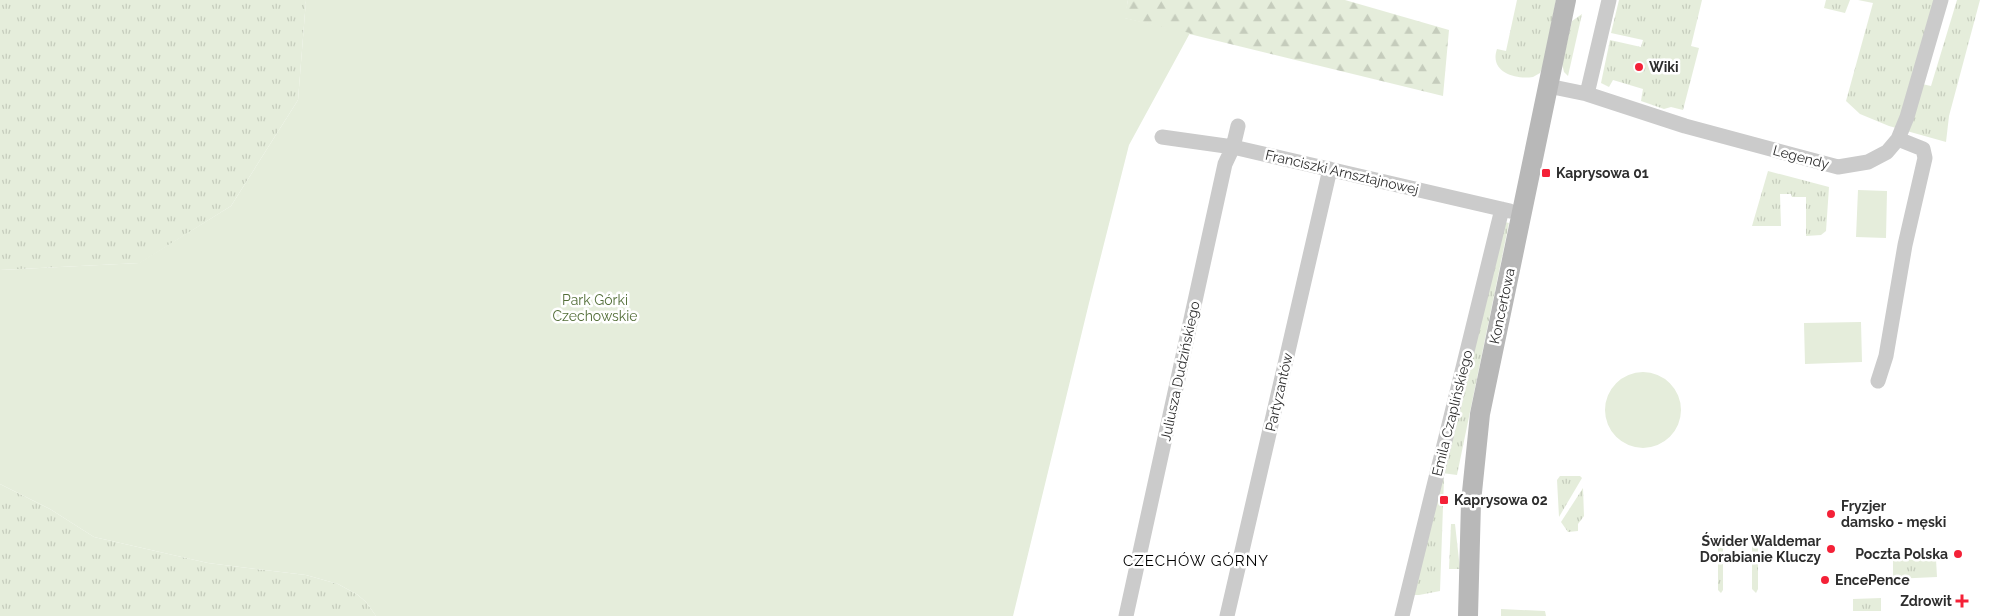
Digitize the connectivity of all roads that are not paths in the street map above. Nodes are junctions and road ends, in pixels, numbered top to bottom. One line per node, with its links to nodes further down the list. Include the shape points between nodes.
1 (1566, 0): 4 (street, Koncertowa)
2 (1610, 0): 5 (street)
3 (1941, 0): 8 (street, Legendy)
4 (1548, 86): 5 (street, Legendy); 12 (street, Koncertowa)
5 (1587, 94): 8 (street, Legendy, via 1684,126 1838,167 1868,162 1888,152)
6 (1238, 126): 9 (street, Juliusza Dudzińskiego)
7 (1162, 137): 9 (street, Franciszki Arnsztajnowej)
8 (1898, 139): 13 (street, via 1923,149 1925,158)
9 (1232, 147): 10 (street, Franciszki Arnsztajnowej); 14 (street, Juliusza Dudzińskiego, via 1225,164)
10 (1330, 169): 11 (street, Franciszki Arnsztajnowej); 15 (street, Partyzantów)
11 (1502, 209): 12 (street, Franciszki Arnsztajnowej); 16 (street, Emila Czaplińskiego)
12 (1521, 213): 17 (street, Koncertowa, via 1480,414 1471,502)
13 (1878, 381)
14 (1126, 616)
15 (1227, 616)
16 (1402, 616)
17 (1468, 616)

